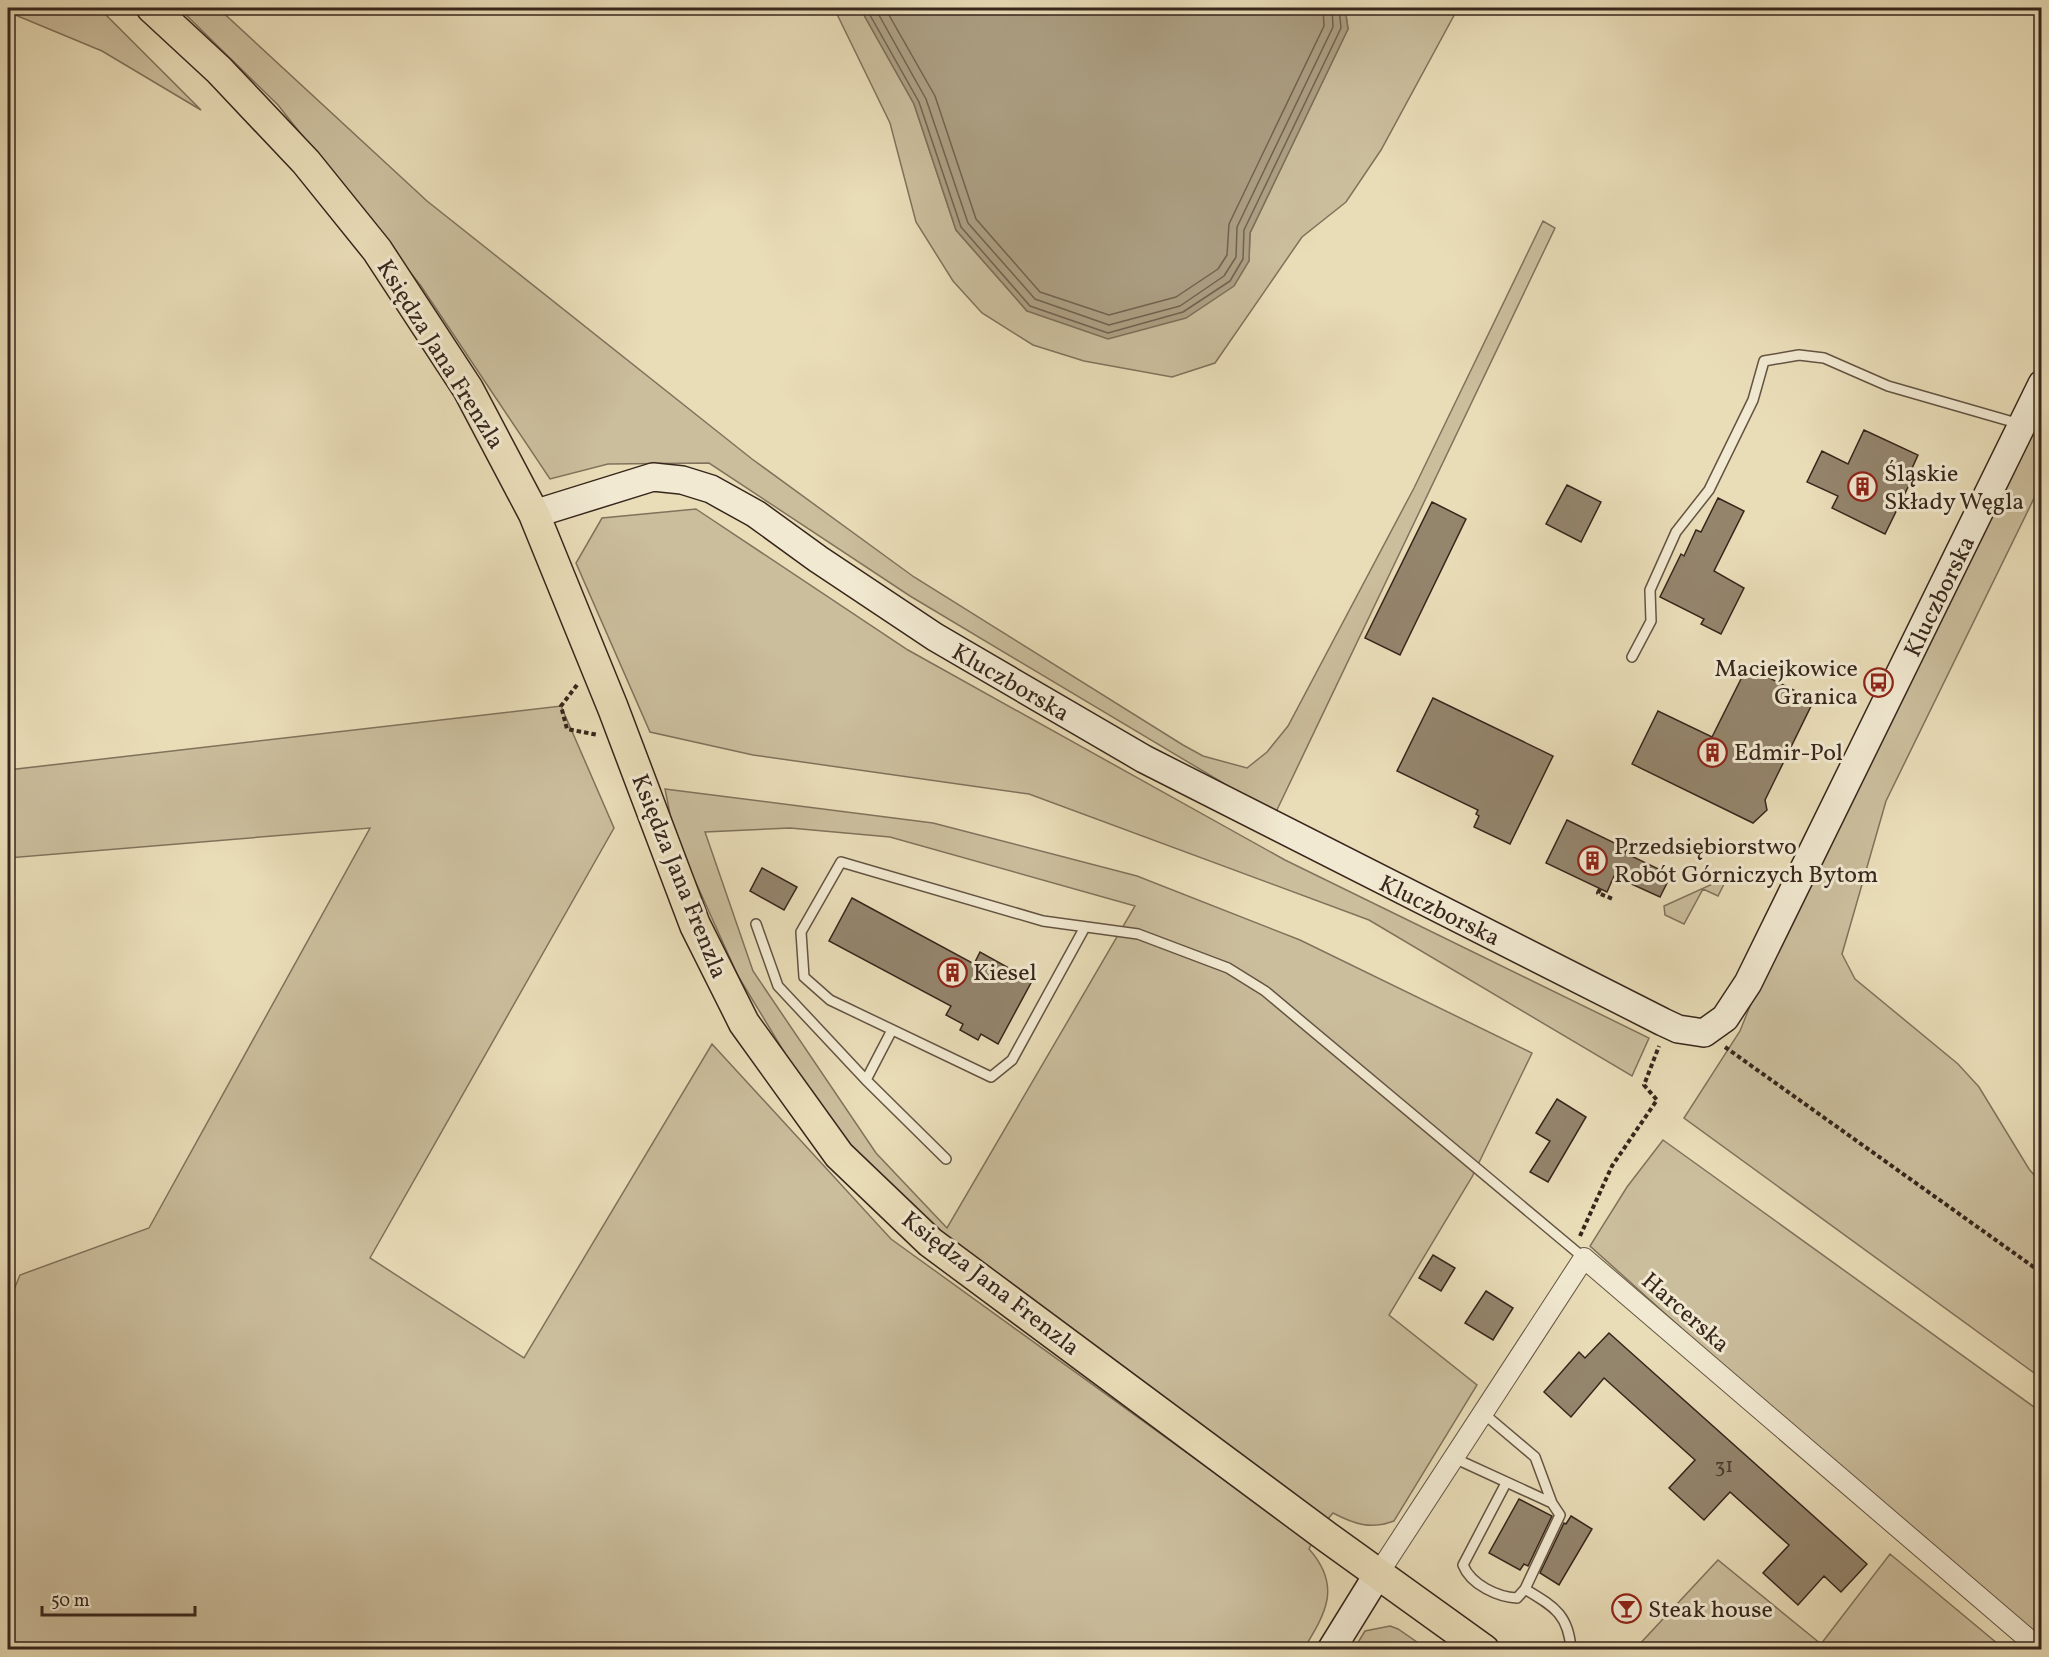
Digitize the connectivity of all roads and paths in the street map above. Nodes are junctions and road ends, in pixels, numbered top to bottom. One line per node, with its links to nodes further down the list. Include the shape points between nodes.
1 (152, 8): 4 (main road, Księdza Jana Frenzla, via 219,70 306,162 377,250 468,389)
2 (2042, 384): 3 (street, Kluczborska)
3 (2030, 412): 5 (lane, via 1999,416 1931,400 1824,358 1799,355 1764,361 1754,400 1709,490 1676,532 1650,590 1651,621); 13 (street, Kluczborska, via 1748,983 1725,1018)
4 (534, 514): 13 (street, Kluczborska, via 653,477 711,489 748,509 935,637 1144,759 1677,1029); 23 (main road, Księdza Jana Frenzla, via 695,925 744,1023 839,1155 930,1242)
5 (1632, 657)
6 (583, 677): 7 (path, via 561,706 567,729)
7 (599, 736)
8 (1600, 888): 9 (path, via 1598,893)
9 (1613, 899)
10 (756, 924): 15 (lane, via 778,986)
11 (1085, 927): 12 (lane, via 1012,1060 991,1077); 12 (lane, via 1042,921 841,862 801,932 804,977 830,1000); 17 (lane, via 1138,934 1228,968 1264,991)
12 (892, 1030): 15 (lane)
13 (1704, 1033): 18 (path)
14 (1666, 1048): 17 (path, via 1660,1045 1644,1085 1657,1100 1612,1166)
15 (866, 1080): 16 (lane)
16 (946, 1159)
17 (1579, 1253): 19 (street); 30 (street, Harcerska)
18 (2042, 1273)
19 (1483, 1413): 20 (street); 22 (lane, via 1535,1457)
20 (1454, 1458): 21 (lane); 23 (street)
21 (1506, 1483): 22 (lane); 24 (lane, via 1463,1565 1467,1575 1501,1597 1518,1598)
22 (1552, 1503): 24 (lane, via 1560,1515)
23 (1378, 1574): 27 (street); 28 (main road, Księdza Jana Frenzla)
24 (1526, 1589): 29 (lane, via 1559,1610 1570,1636)
25 (8, 1643): 26 (path)
26 (93, 1650)
27 (1331, 1650)
28 (1484, 1650)
29 (1570, 1650)
30 (2041, 1650)

